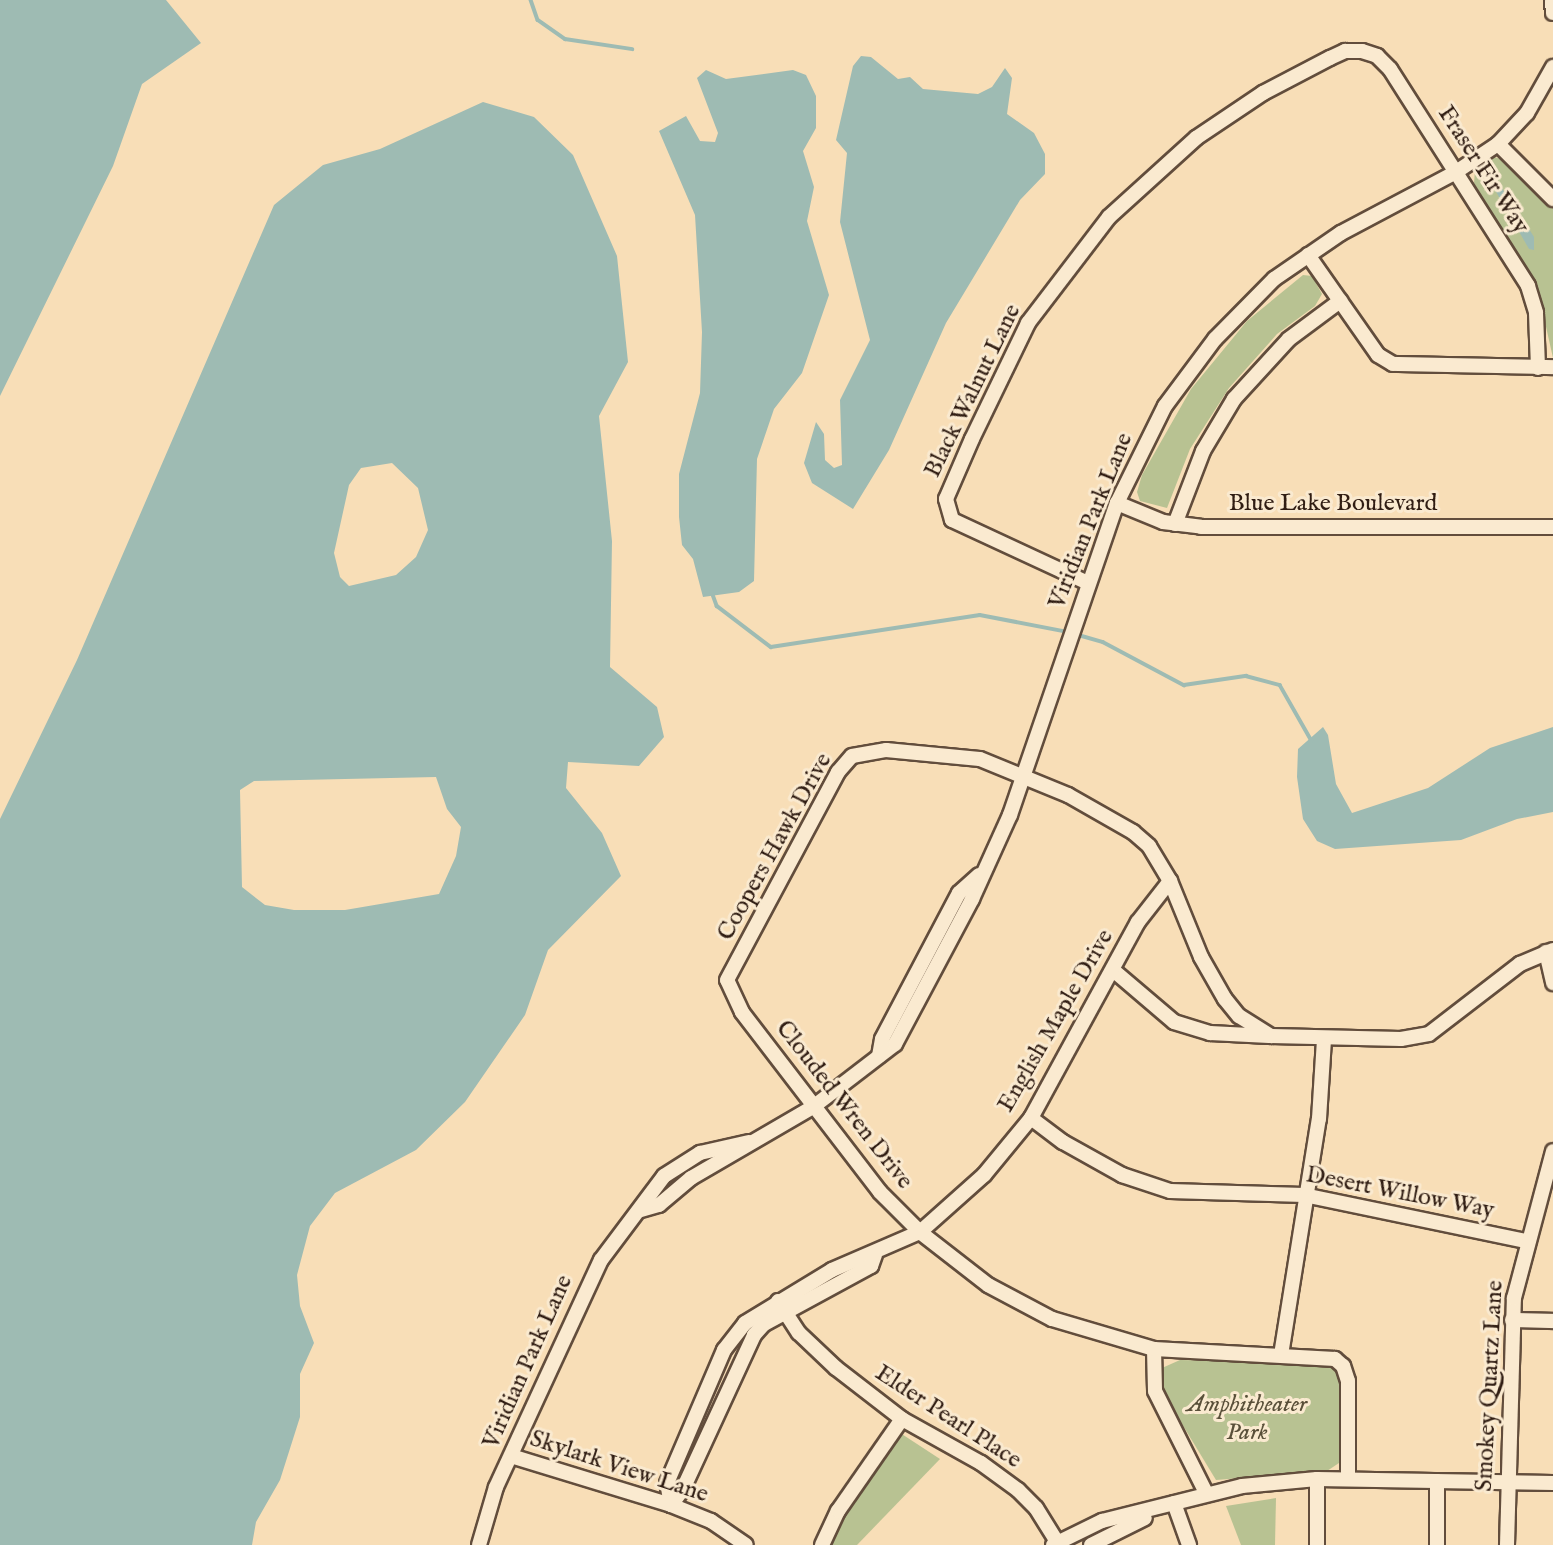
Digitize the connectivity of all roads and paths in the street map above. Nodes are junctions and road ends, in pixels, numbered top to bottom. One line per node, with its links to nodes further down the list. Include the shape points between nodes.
1 (1552, 0): 2 (street)
2 (1553, 13)
3 (1368, 52): 6 (street, Fraser Fir Way, via 1390,69); 15 (street, Black Walnut Lane, via 1345,51 1299,73 1178,151 1089,239 1016,345 949,490 947,513 958,525)
4 (1553, 67): 5 (street, Viridian Park Lane, via 1527,113)
5 (1498, 144): 6 (street, Viridian Park Lane); 7 (street)
6 (1456, 172): 8 (street, Viridian Park Lane); 10 (street, Fraser Fir Way, via 1528,286 1536,313)
7 (1553, 199)
8 (1308, 255): 9 (street); 12 (street, Viridian Park Lane, via 1274,279 1198,359 1158,418)
9 (1340, 300): 10 (street, via 1378,355 1392,364); 13 (street, via 1289,338 1234,398 1203,451)
10 (1538, 368): 11 (street)
11 (1553, 368)
12 (1117, 503): 13 (street, Blue Lake Boulevard); 15 (street, Viridian Park Lane)
13 (1175, 524): 14 (street, Blue Lake Boulevard)
14 (1553, 527)
15 (1088, 583): 16 (street, Viridian Park Lane)
16 (1026, 776): 17 (street, Coopers Hawk Drive, via 1133,832 1149,846); 20 (street, Coopers Hawk Drive, via 961,755 886,750 852,756 807,825); 24 (street, Viridian Park Lane, via 982,871 959,893 882,1039 879,1056)
17 (1170, 881): 19 (street, English Maple Drive, via 1142,915); 22 (street, Coopers Hawk Drive, via 1219,989 1239,1016)
18 (1549, 951): 21 (street); 23 (street, Coopers Hawk Drive, via 1520,964 1429,1034 1401,1039)
19 (1113, 970): 22 (street, via 1174,1022 1210,1033); 25 (street, English Maple Drive)
20 (727, 979): 24 (street, Clouded Wren Drive, via 742,1012)
21 (1553, 983)
22 (1271, 1036): 23 (street, Coopers Hawk Drive)
23 (1324, 1039): 27 (street, via 1319,1119)
24 (813, 1107): 28 (street, Clouded Wren Drive, via 872,1182); 36 (street, Viridian Park Lane, via 753,1141 723,1146 681,1164 649,1191 641,1210 593,1273)
25 (1031, 1118): 27 (street, Desert Willow Way, via 1122,1175 1170,1191); 28 (street, English Maple Drive, via 984,1175)
26 (1553, 1151): 29 (street, Smokey Quartz Lane)
27 (1304, 1195): 29 (street, Desert Willow Way); 34 (street)
28 (920, 1231): 30 (street, English Maple Drive, via 875,1255 871,1266 856,1276); 33 (street, Clouded Wren Drive, via 973,1275 1019,1303 1088,1333)
29 (1527, 1241): 31 (street, Smokey Quartz Lane)
30 (781, 1307): 35 (street, Elder Pearl Place, via 799,1333 836,1368); 44 (street, English Maple Drive, via 744,1323 724,1350 667,1483)
31 (1512, 1320): 32 (street); 40 (street, Smokey Quartz Lane)
32 (1553, 1321)
33 (1154, 1349): 34 (street, Clouded Wren Drive); 42 (street, via 1154,1391)
34 (1280, 1355): 38 (street, Clouded Wren Drive, via 1322,1355 1343,1366 1348,1381)
35 (902, 1419): 45 (street, Elder Pearl Place, via 981,1463 1018,1490 1036,1508); 48 (street, via 838,1511)
36 (511, 1456): 44 (street, Skylark View Lane); 46 (street, Viridian Park Lane, via 496,1487)
37 (1317, 1479): 38 (street); 42 (street); 51 (street)
38 (1348, 1479): 39 (street)
39 (1437, 1481): 40 (street); 52 (street)
40 (1508, 1483): 41 (street); 53 (street, Smokey Quartz Lane)
41 (1553, 1483)
42 (1206, 1493): 43 (street)
43 (1174, 1503): 45 (street, via 1102,1521); 49 (street); 50 (street)
44 (671, 1505): 47 (street, Skylark View Lane, via 710,1521)
45 (1056, 1544)
46 (479, 1545)
47 (746, 1545)
48 (822, 1545)
49 (1091, 1545)
50 (1189, 1545)
51 (1317, 1545)
52 (1437, 1545)
53 (1507, 1545)

